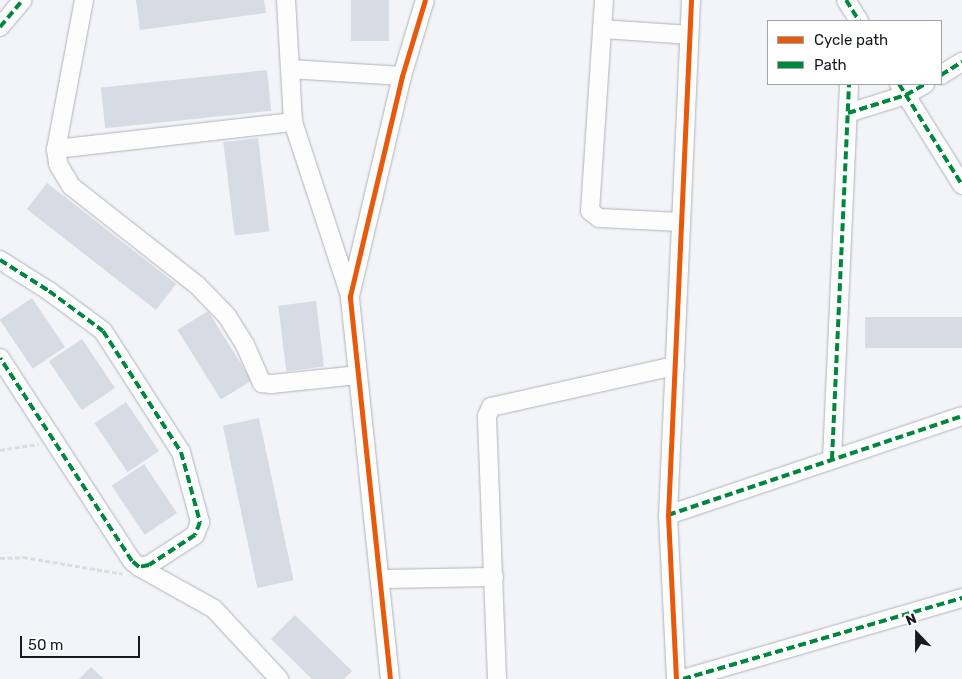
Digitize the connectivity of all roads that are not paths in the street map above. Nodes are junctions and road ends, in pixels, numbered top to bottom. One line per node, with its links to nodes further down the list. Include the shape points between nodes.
1 (23, 0): 7 (street)
2 (84, 0): 19 (street)
3 (286, 0): 11 (street)
4 (425, 0): 13 (street)
5 (604, 0): 8 (street)
6 (691, 0): 9 (street)
7 (0, 27)
8 (602, 29): 9 (street); 21 (street, via 590,210 599,218)
9 (689, 35): 21 (street)
10 (962, 62): 12 (street)
11 (290, 68): 13 (street); 18 (street)
12 (942, 74)
13 (402, 76): 23 (street)
14 (849, 85): 17 (street)
15 (920, 85): 16 (street)
16 (902, 89): 17 (street); 20 (street)
17 (848, 113): 28 (street)
18 (293, 122): 19 (street); 23 (street)
19 (56, 149): 26 (street, via 58,164 71,186 197,285 227,316 262,382 271,384)
20 (962, 185)
21 (681, 222): 25 (street)
22 (0, 260): 30 (street, via 103,331 181,452 200,522 199,530 149,565)
23 (350, 296): 26 (street)
24 (0, 358): 30 (street)
25 (675, 366): 29 (street); 31 (street, via 491,407 487,416)
26 (358, 375): 32 (street)
27 (962, 416): 28 (street)
28 (832, 460): 29 (street)
29 (668, 515): 37 (street)
30 (139, 567): 34 (street, via 214,609)
31 (494, 577): 32 (street); 36 (street)
32 (380, 579): 35 (street)
33 (962, 598): 38 (street)
34 (279, 679)
35 (390, 679)
36 (497, 679)
37 (676, 679)
38 (683, 679)

